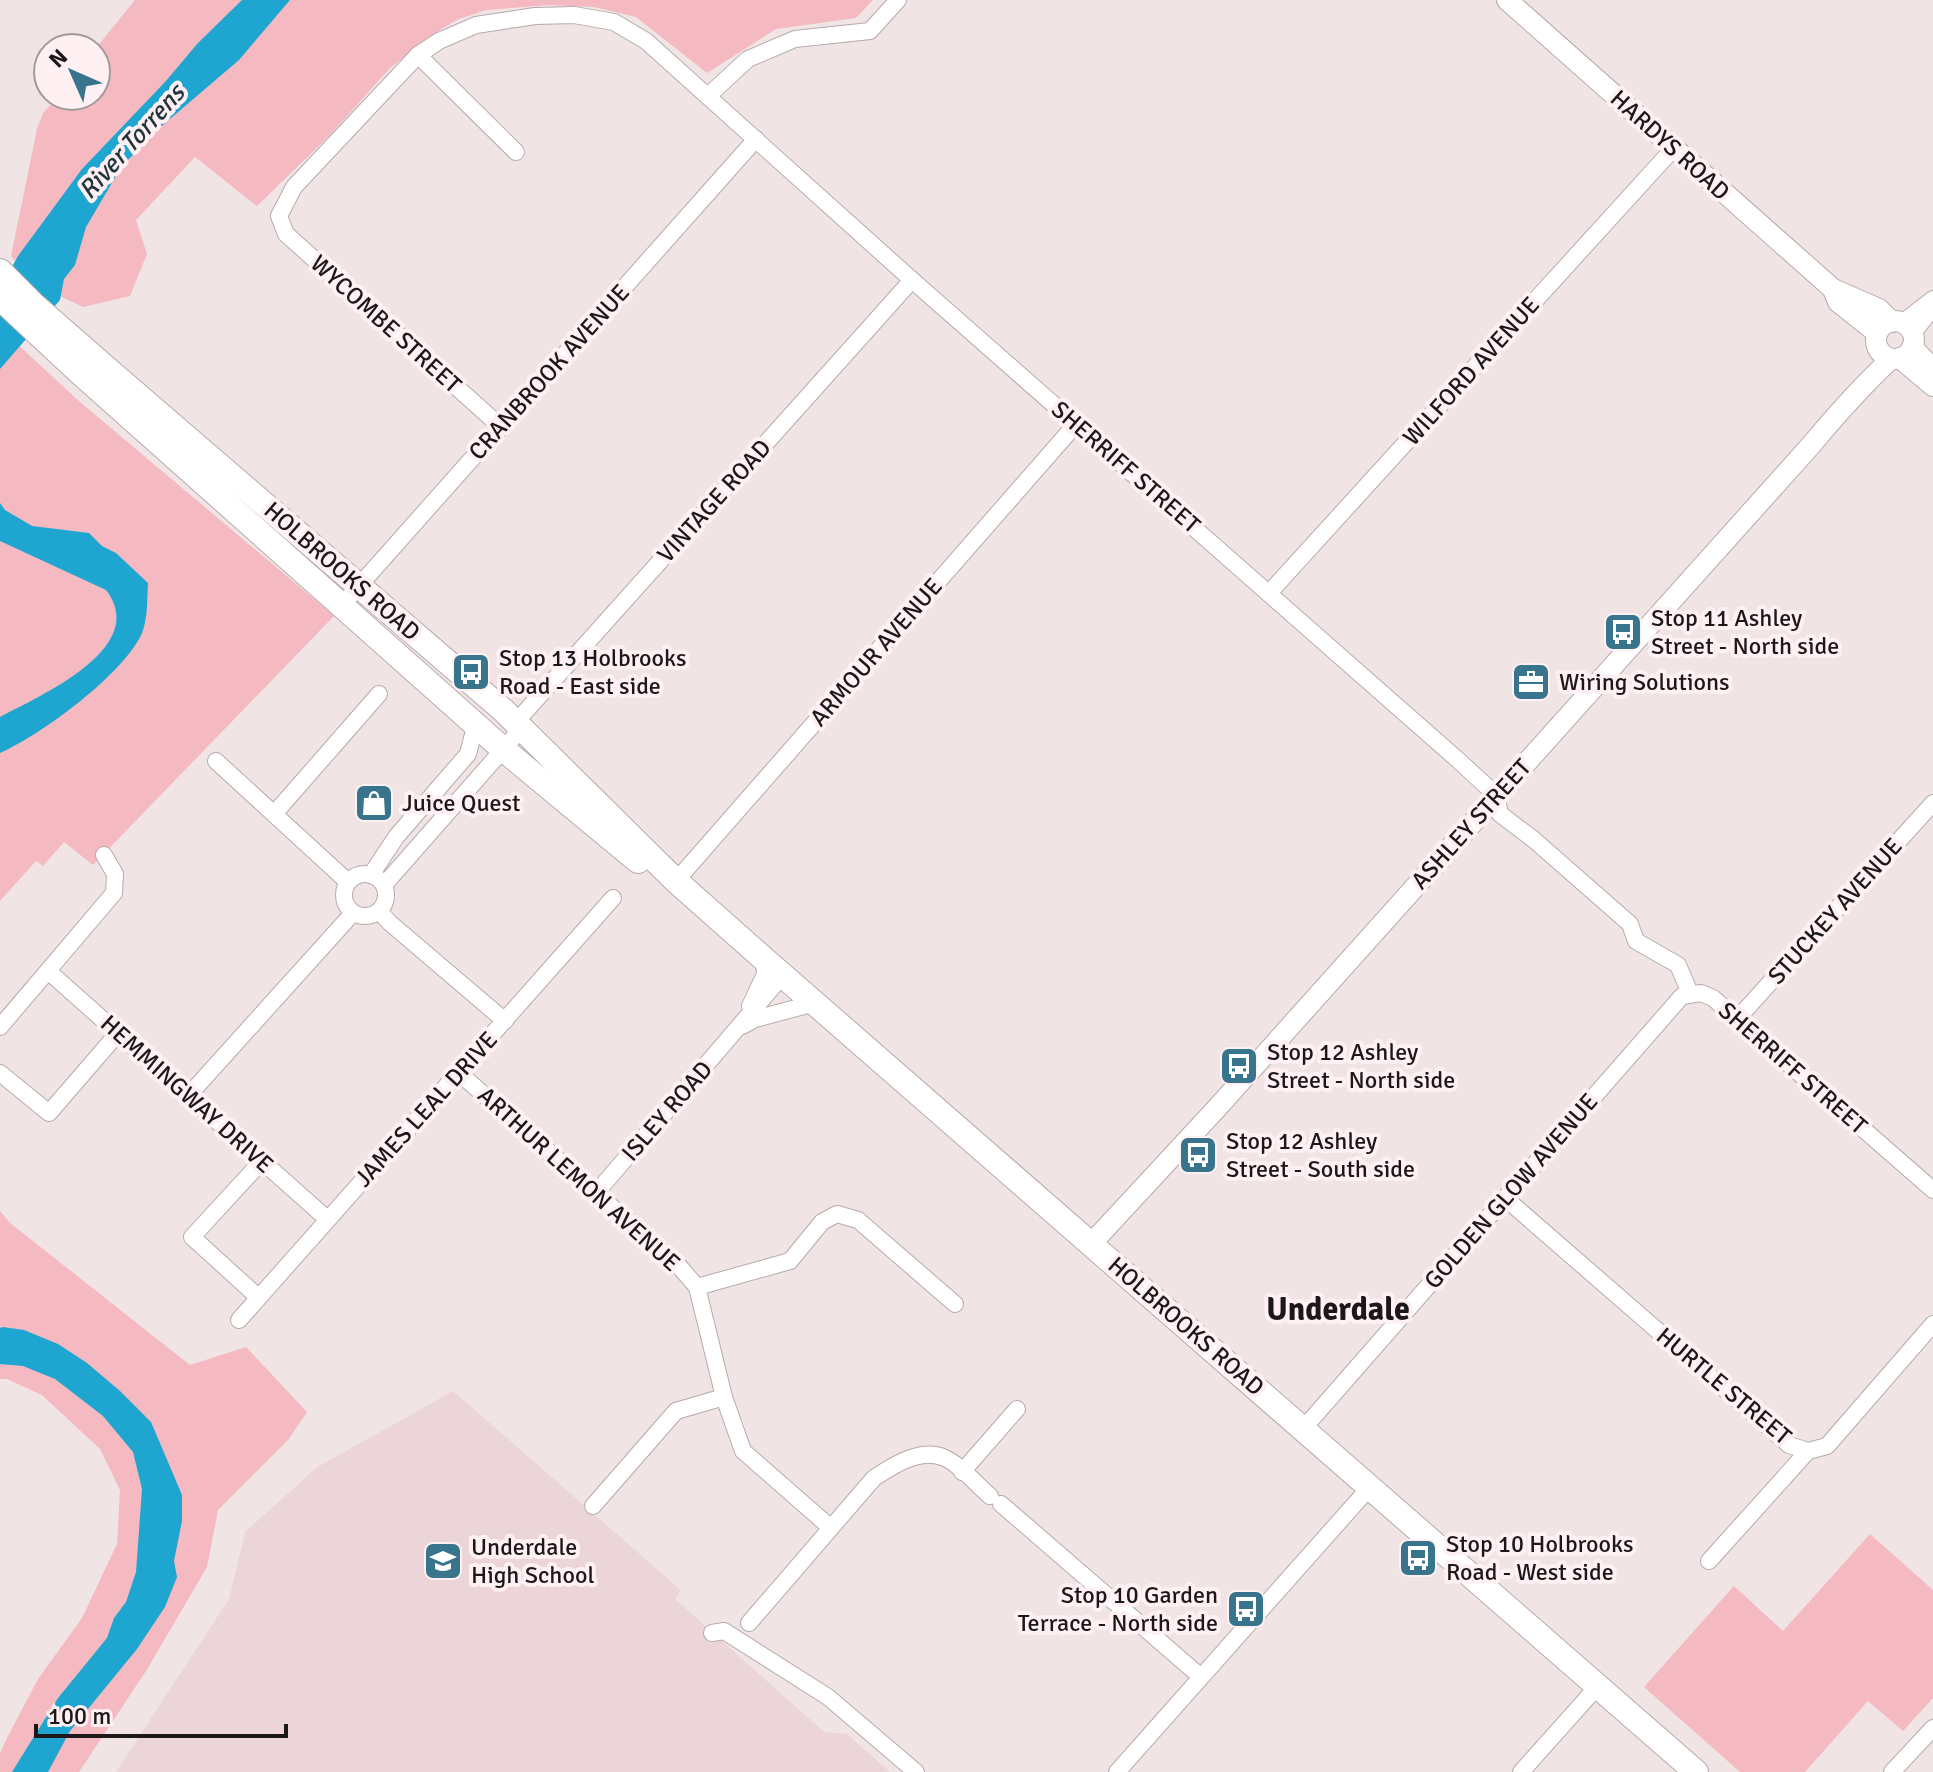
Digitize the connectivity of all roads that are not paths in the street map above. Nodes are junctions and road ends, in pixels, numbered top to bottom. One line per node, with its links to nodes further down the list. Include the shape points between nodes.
1 (898, 0): 4 (street, via 870,31 795,39 748,59)
2 (1507, 0): 6 (street, HARDYS ROAD)
3 (418, 55): 4 (street, SHERRIFF STREET, via 476,25 574,15 614,22 646,41); 7 (street); 8 (street, SHERRIFF STREET, via 294,187)
4 (709, 95): 5 (street, SHERRIFF STREET)
5 (756, 139): 10 (street, SHERRIFF STREET); 18 (street, CRANBROOK AVENUE)
6 (1673, 149): 14 (street, HARDYS ROAD, via 1833,289 1838,302); 20 (street, WILFORD AVENUE)
7 (516, 152)
8 (279, 216): 18 (street, WYCOMBE STREET, via 286,234)
9 (0, 271): 19 (main road, HOLBROOKS ROAD)
10 (912, 280): 17 (street, SHERRIFF STREET); 24 (street, VINTAGE ROAD)
11 (0, 298): 21 (main road, HOLBROOKS ROAD)
12 (1933, 299): 14 (street, ASHLEY STREET)
13 (1933, 308): 14 (street, ASHLEY STREET)
14 (1895, 341): 15 (street, HARDYS ROAD); 16 (street, HARDYS ROAD); 27 (street, ASHLEY STREET, via 1863,389)
15 (1933, 369)
16 (1933, 386)
17 (1076, 424): 20 (street, SHERRIFF STREET); 32 (street, ARMOUR AVENUE)
18 (501, 427): 19 (street, CRANBROOK AVENUE)
19 (359, 585): 21 (street, CRANBROOK AVENUE); 24 (main road, HOLBROOKS ROAD)
20 (1269, 593): 27 (street, SHERRIFF STREET)
21 (342, 605): 23 (main road, HOLBROOKS ROAD)
22 (379, 694): 29 (street)
23 (476, 723): 25 (main road, HOLBROOKS ROAD); 31 (street, via 468,754 396,837)
24 (519, 725): 25 (street, VINTAGE ROAD); 32 (main road, HOLBROOKS ROAD)
25 (504, 750): 31 (street, VINTAGE ROAD); 32 (main road, HOLBROOKS ROAD, via 638,861)
26 (216, 761): 29 (street)
27 (1496, 795): 40 (street, SHERRIFF STREET, via 1500,814 1630,924 1636,941 1678,965); 55 (street, ASHLEY STREET)
28 (1933, 803): 42 (street, STUCKEY AVENUE)
29 (274, 814): 33 (street)
30 (104, 855): 38 (street, via 115,874 114,893)
31 (377, 880): 33 (street, via 358,875); 35 (street, via 386,899)
32 (676, 881): 37 (main road, HOLBROOKS ROAD)
33 (348, 882): 36 (street, via 344,902)
34 (613, 898): 43 (street, JAMES LEAL DRIVE)
35 (379, 911): 36 (street); 43 (street)
36 (353, 913): 49 (street)
37 (764, 959): 39 (main road, HOLBROOKS ROAD); 45 (street, ISLEY ROAD, via 765,974)
38 (48, 971): 44 (street); 46 (street, HEMMINGWAY DRIVE)
39 (783, 975): 41 (main road, HOLBROOKS ROAD); 45 (street, ISLEY ROAD)
40 (1690, 993): 42 (street, SHERRIFF STREET, via 1709,995); 53 (street, GOLDEN GLOW AVENUE)
41 (815, 1003): 45 (street, ISLEY ROAD); 55 (main road, HOLBROOKS ROAD)
42 (1738, 1018): 51 (street, SHERRIFF STREET)
43 (505, 1021): 48 (street, JAMES LEAL DRIVE)
44 (0, 1027)
45 (737, 1028): 52 (street, ISLEY ROAD)
46 (119, 1032): 47 (street, via 49,1113); 49 (street, HEMMINGWAY DRIVE)
47 (0, 1073)
48 (459, 1073): 52 (street, ARTHUR LEMON AVENUE); 54 (street, JAMES LEAL DRIVE)
49 (188, 1096): 50 (street, HEMMINGWAY DRIVE)
50 (262, 1161): 54 (street, HEMMINGWAY DRIVE); 57 (street, via 192,1237)
51 (1933, 1190)
52 (596, 1193): 56 (street, ARTHUR LEMON AVENUE)
53 (1505, 1198): 63 (street, GOLDEN GLOW AVENUE); 64 (street, HURTLE STREET, via 1789,1445)
54 (326, 1218): 57 (street, JAMES LEAL DRIVE)
55 (1091, 1244): 63 (main road, HOLBROOKS ROAD)
56 (697, 1287): 58 (street, via 790,1261 822,1222 837,1214 858,1220); 61 (street, ARTHUR LEMON AVENUE)
57 (258, 1297): 59 (street, JAMES LEAL DRIVE)
58 (955, 1304)
59 (239, 1320)
60 (1933, 1324): 64 (street, HURTLE STREET, via 1827,1446)
61 (724, 1397): 67 (street, via 676,1411); 68 (street, ARTHUR LEMON AVENUE, via 743,1451)
62 (1017, 1409): 65 (street)
63 (1303, 1429): 66 (main road, HOLBROOKS ROAD)
64 (1808, 1451): 69 (street)
65 (962, 1472): 68 (street, via 946,1458 923,1454 897,1464 874,1478); 72 (street)
66 (1370, 1487): 72 (street); 73 (main road, HOLBROOKS ROAD)
67 (593, 1506)
68 (831, 1528): 70 (street)
69 (1709, 1561)
70 (749, 1623)
71 (712, 1633): 75 (street, via 724,1631 828,1697)
72 (1201, 1677): 76 (street)
73 (1597, 1687): 77 (street); 78 (main road, HOLBROOKS ROAD)
74 (1933, 1728): 79 (street)
75 (916, 1772)
76 (1117, 1772)
77 (1521, 1772)
78 (1696, 1772)
79 (1892, 1772)

